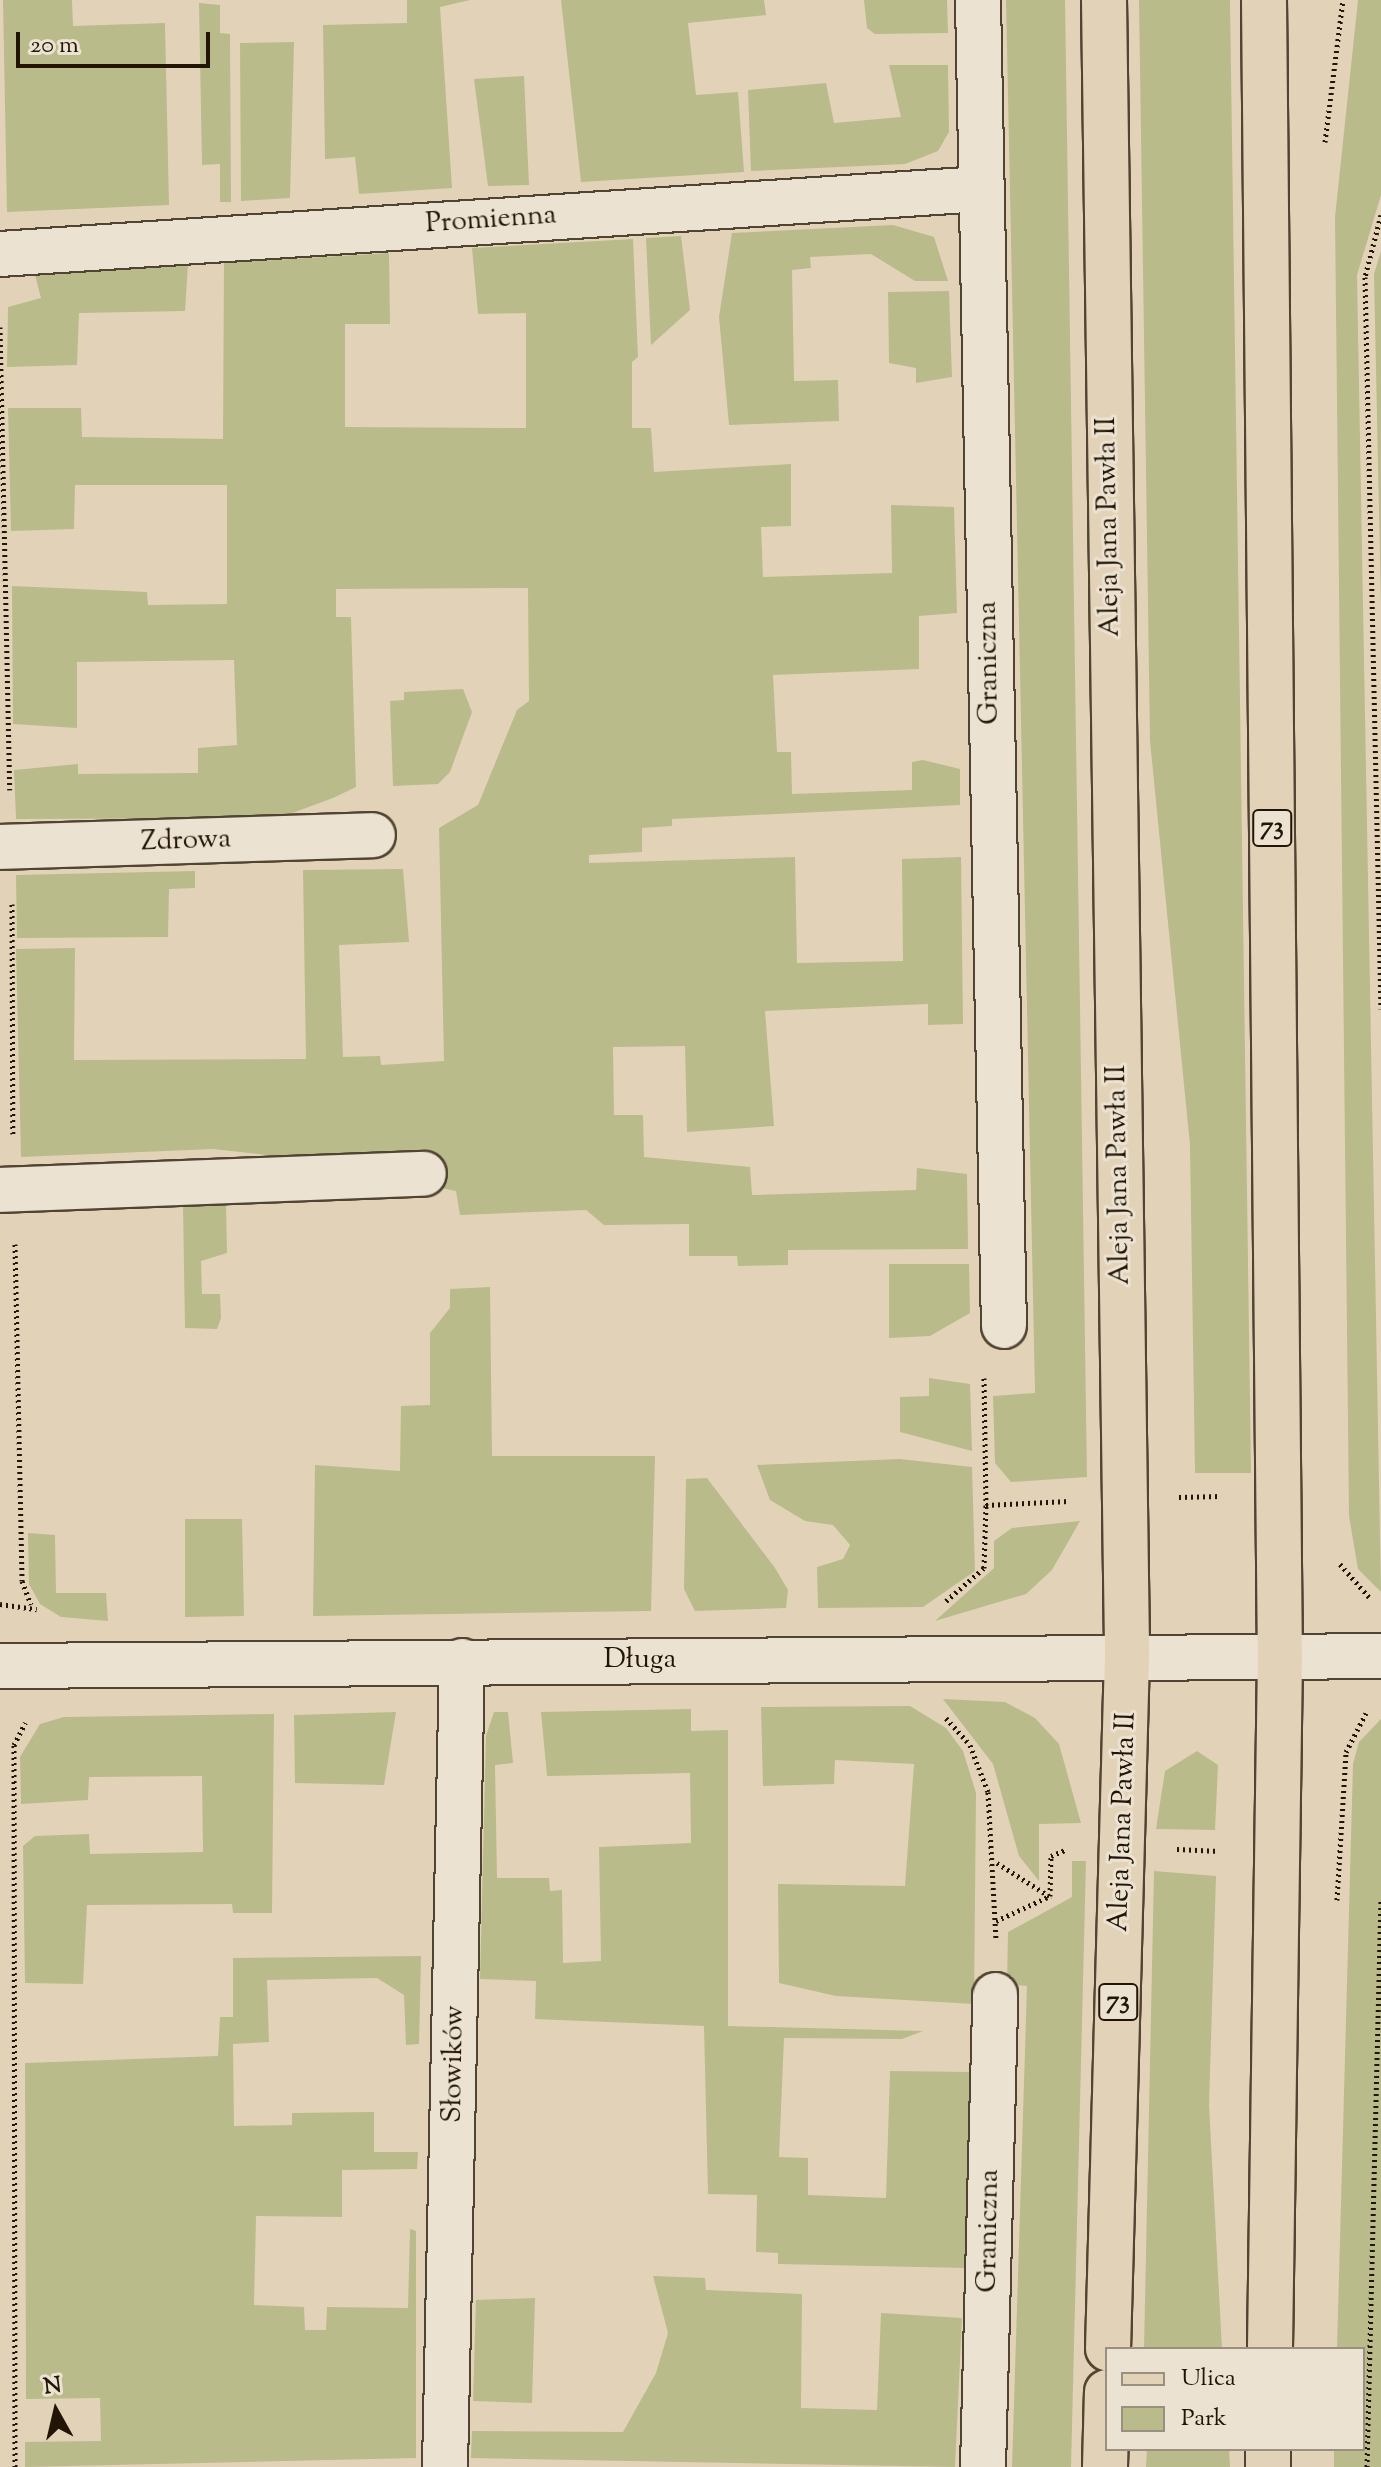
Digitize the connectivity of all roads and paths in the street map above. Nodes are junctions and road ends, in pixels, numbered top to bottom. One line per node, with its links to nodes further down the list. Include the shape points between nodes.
1 (978, 0): 4 (street, Graniczna)
2 (1104, 0): 19 (main road, Aleja Jana Pawła II / 73)
3 (1264, 0): 22 (main road, 73)
4 (982, 189): 6 (street, Promienna); 14 (street, Graniczna)
5 (1381, 215): 11 (path, via 1365,277)
6 (0, 254)
7 (0, 327): 8 (path)
8 (1, 418): 10 (path)
9 (373, 835): 10 (street, Zdrowa)
10 (6, 847): 13 (path)
11 (1381, 1009)
12 (424, 1174): 13 (street)
13 (7, 1189): 18 (path, via 22,1581)
14 (1004, 1326): 15 (path, via 981,1386)
15 (986, 1505)
16 (1339, 1552): 17 (path, via 1340,1568 1363,1595)
17 (1381, 1602)
18 (31, 1604)
19 (1127, 1656): 21 (street, Długa); 22 (street, Długa); 30 (main road, Aleja Jana Pawła II / 73)
20 (1381, 1656): 22 (street, Długa)
21 (919, 1657): 23 (street, Długa); 26 (path, via 919,1696 970,1745 988,1792)
22 (1280, 1657): 31 (main road, 73)
23 (462, 1661): 24 (street, Długa); 33 (street, Słowików)
24 (0, 1666)
25 (29, 1717): 32 (path, via 14,1745)
26 (997, 1863): 27 (path); 29 (path)
27 (1050, 1896)
28 (1381, 1900): 35 (path)
29 (995, 1995): 34 (street, Graniczna)
30 (1108, 2347)
31 (1270, 2347)
32 (15, 2467)
33 (445, 2467)
34 (983, 2467)
35 (1367, 2467)

